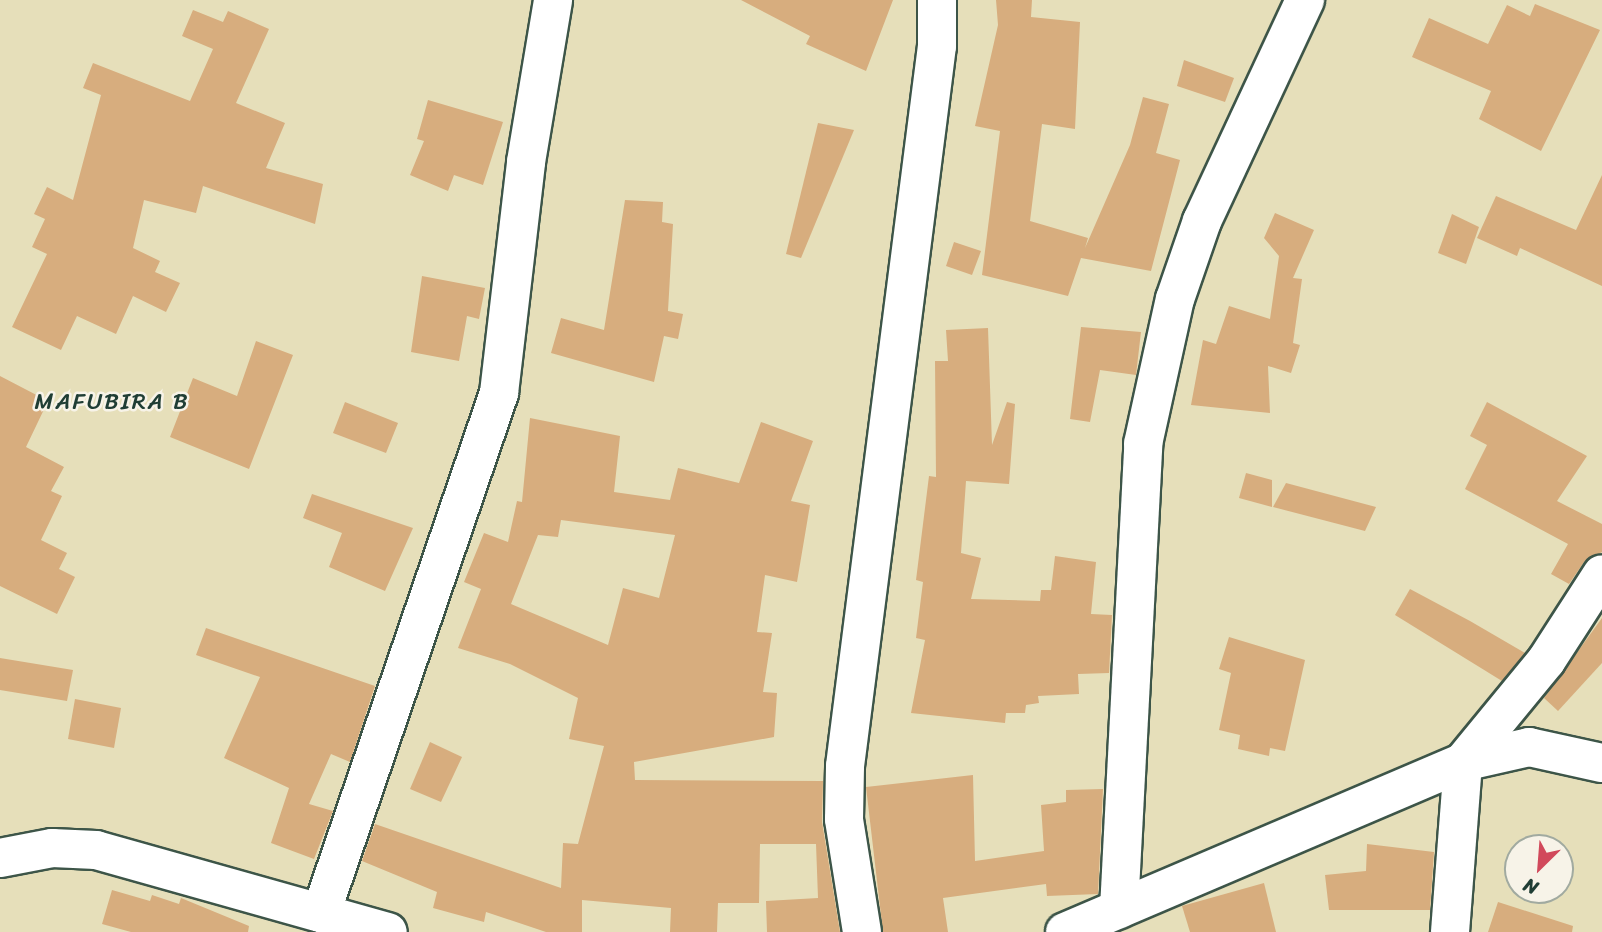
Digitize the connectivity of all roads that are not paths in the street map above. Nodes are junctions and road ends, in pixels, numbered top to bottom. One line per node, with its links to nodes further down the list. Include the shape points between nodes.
1 (553, 0): 9 (street, via 526,162 499,393)
2 (937, 0): 11 (street, via 925,143 845,766 844,819)
3 (1305, 0): 8 (street, via 1202,221 1175,299 1143,444)
4 (1602, 573): 5 (street, via 1546,661)
5 (1463, 762): 6 (street, via 1529,747); 8 (street); 13 (street)
6 (1602, 763)
7 (0, 858): 9 (street, via 51,848 96,850)
8 (1119, 909): 12 (street)
9 (321, 913): 10 (street)
10 (388, 932)
11 (862, 932)
12 (1065, 932)
13 (1450, 932)

